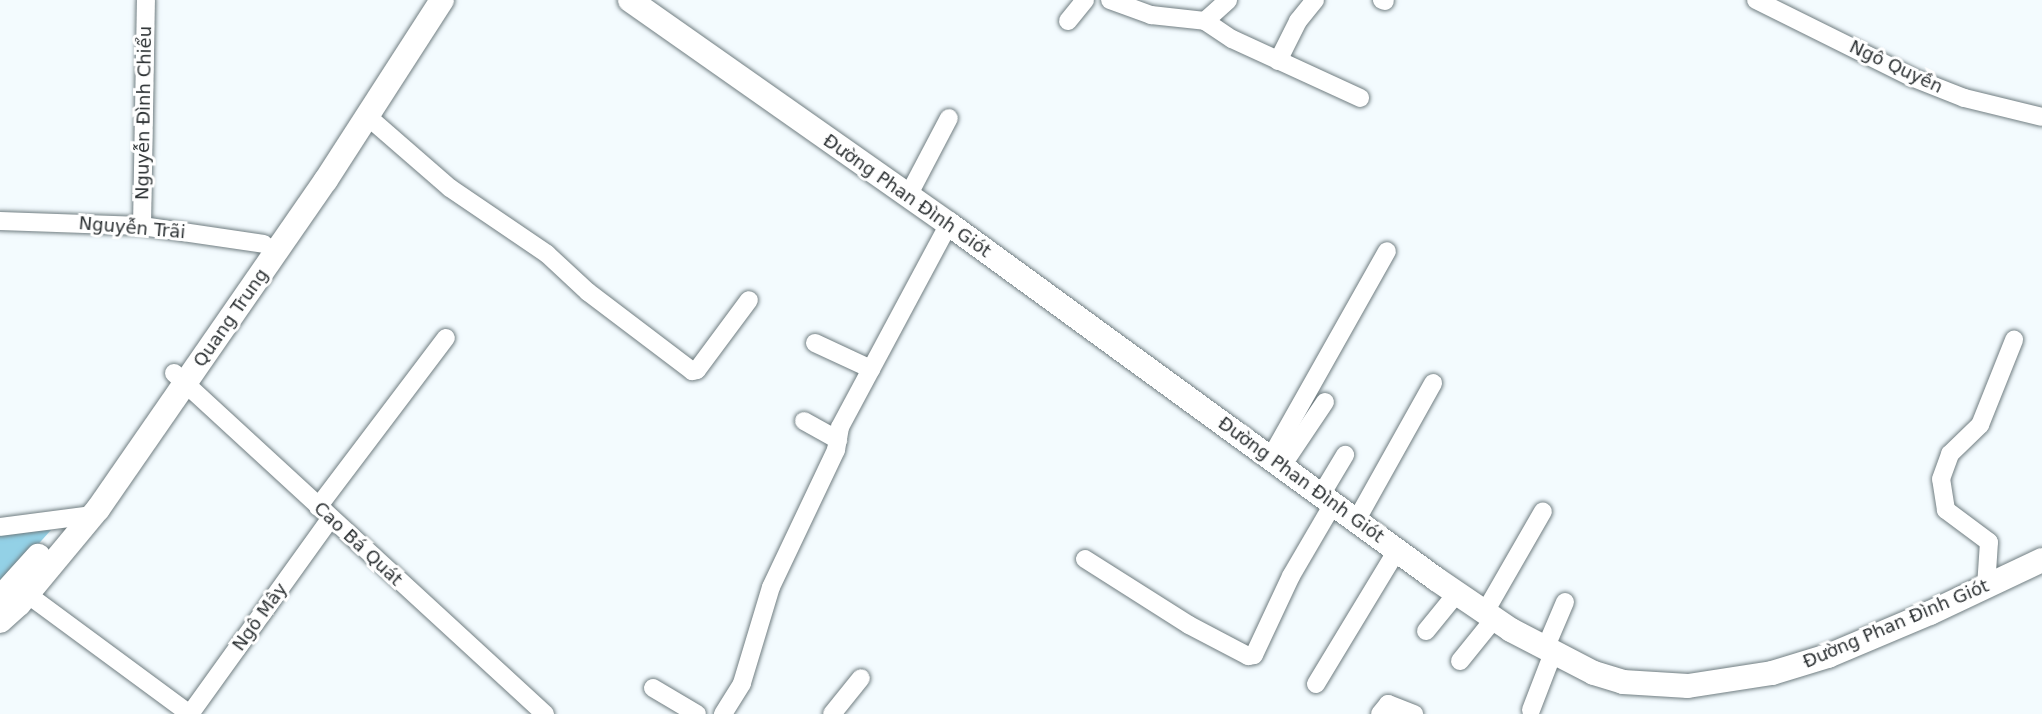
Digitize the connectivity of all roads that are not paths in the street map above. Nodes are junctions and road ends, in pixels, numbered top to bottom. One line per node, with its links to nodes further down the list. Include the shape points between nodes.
1 (146, 0): 20 (street, Nguyễn Đình Chiểu)
2 (424, 0): 21 (main road, Quang Trung)
3 (442, 0): 14 (main road, Quang Trung)
4 (630, 0): 17 (main road, Đường Phan Đình Giót)
5 (1085, 0): 10 (street)
6 (1110, 0): 11 (street, via 1151,15)
7 (1228, 0): 11 (street)
8 (1314, 0): 12 (street, via 1298,21)
9 (1756, 0): 15 (street, Ngô Quyền, via 1911,77 1964,98)
10 (1068, 21)
11 (1204, 21): 12 (street)
12 (1278, 61): 13 (street)
13 (1360, 98)
14 (366, 115): 23 (street, via 450,188 547,254 588,292 692,371 697,370); 28 (main road, Quang Trung)
15 (2042, 117)
16 (949, 118): 17 (street)
17 (908, 196): 19 (main road, Đường Phan Đình Giót)
18 (0, 221): 20 (street, Nguyễn Trãi)
19 (949, 224): 27 (street); 34 (main road, Đường Phan Đình Giót)
20 (142, 226): 21 (street, Nguyễn Trãi)
21 (264, 244): 28 (main road, Quang Trung)
22 (1387, 251): 34 (street)
23 (749, 300)
24 (446, 338): 37 (street, Ngô Mây)
25 (2014, 340): 44 (street, via 1980,425 1950,454 1941,479 1946,510 1989,542)
26 (815, 343): 27 (street)
27 (871, 369): 32 (street, via 840,427)
28 (180, 377): 37 (street, Cao Bá Quát); 38 (main road, Quang Trung)
29 (1433, 383): 39 (street)
30 (1325, 402): 34 (street)
31 (804, 421): 32 (street)
32 (838, 440): 61 (street, via 771,587 742,683)
33 (1345, 455): 35 (street)
34 (1276, 461): 35 (main road, Đường Phan Đình Giót)
35 (1327, 499): 39 (main road, Đường Phan Đình Giót); 42 (street, via 1254,655 1189,626)
36 (1542, 512): 49 (street)
37 (324, 513): 58 (street, Ngô Mây); 59 (street, Cao Bá Quát)
38 (82, 518): 40 (street); 46 (main road, Quang Trung); 47 (main road, Quang Trung)
39 (1356, 521): 41 (main road, Đường Phan Đình Giót)
40 (0, 527)
41 (1396, 550): 45 (main road, Đường Phan Đình Giót); 55 (street)
42 (1085, 559)
43 (2042, 560): 44 (main road, Đường Phan Đình Giót)
44 (1986, 587): 52 (main road, Đường Phan Đình Giót, via 1828,656 1772,673 1719,682 1688,686 1623,682)
45 (1457, 593): 49 (main road, Đường Phan Đình Giót); 51 (street)
46 (27, 594): 50 (main road, Quang Trung); 58 (street)
47 (0, 598)
48 (1565, 602): 52 (street)
49 (1489, 615): 52 (main road, Đường Phan Đình Giót); 53 (street)
50 (0, 621)
51 (1426, 631)
52 (1549, 651): 57 (street)
53 (1460, 661)
54 (861, 678): 62 (street)
55 (1316, 684)
56 (654, 688): 60 (street)
57 (1531, 710)
58 (190, 714)
59 (546, 714)
60 (697, 714)
61 (723, 714)
62 (832, 714)
63 (1380, 714): 64 (street, via 1388,704)
64 (1414, 714)

